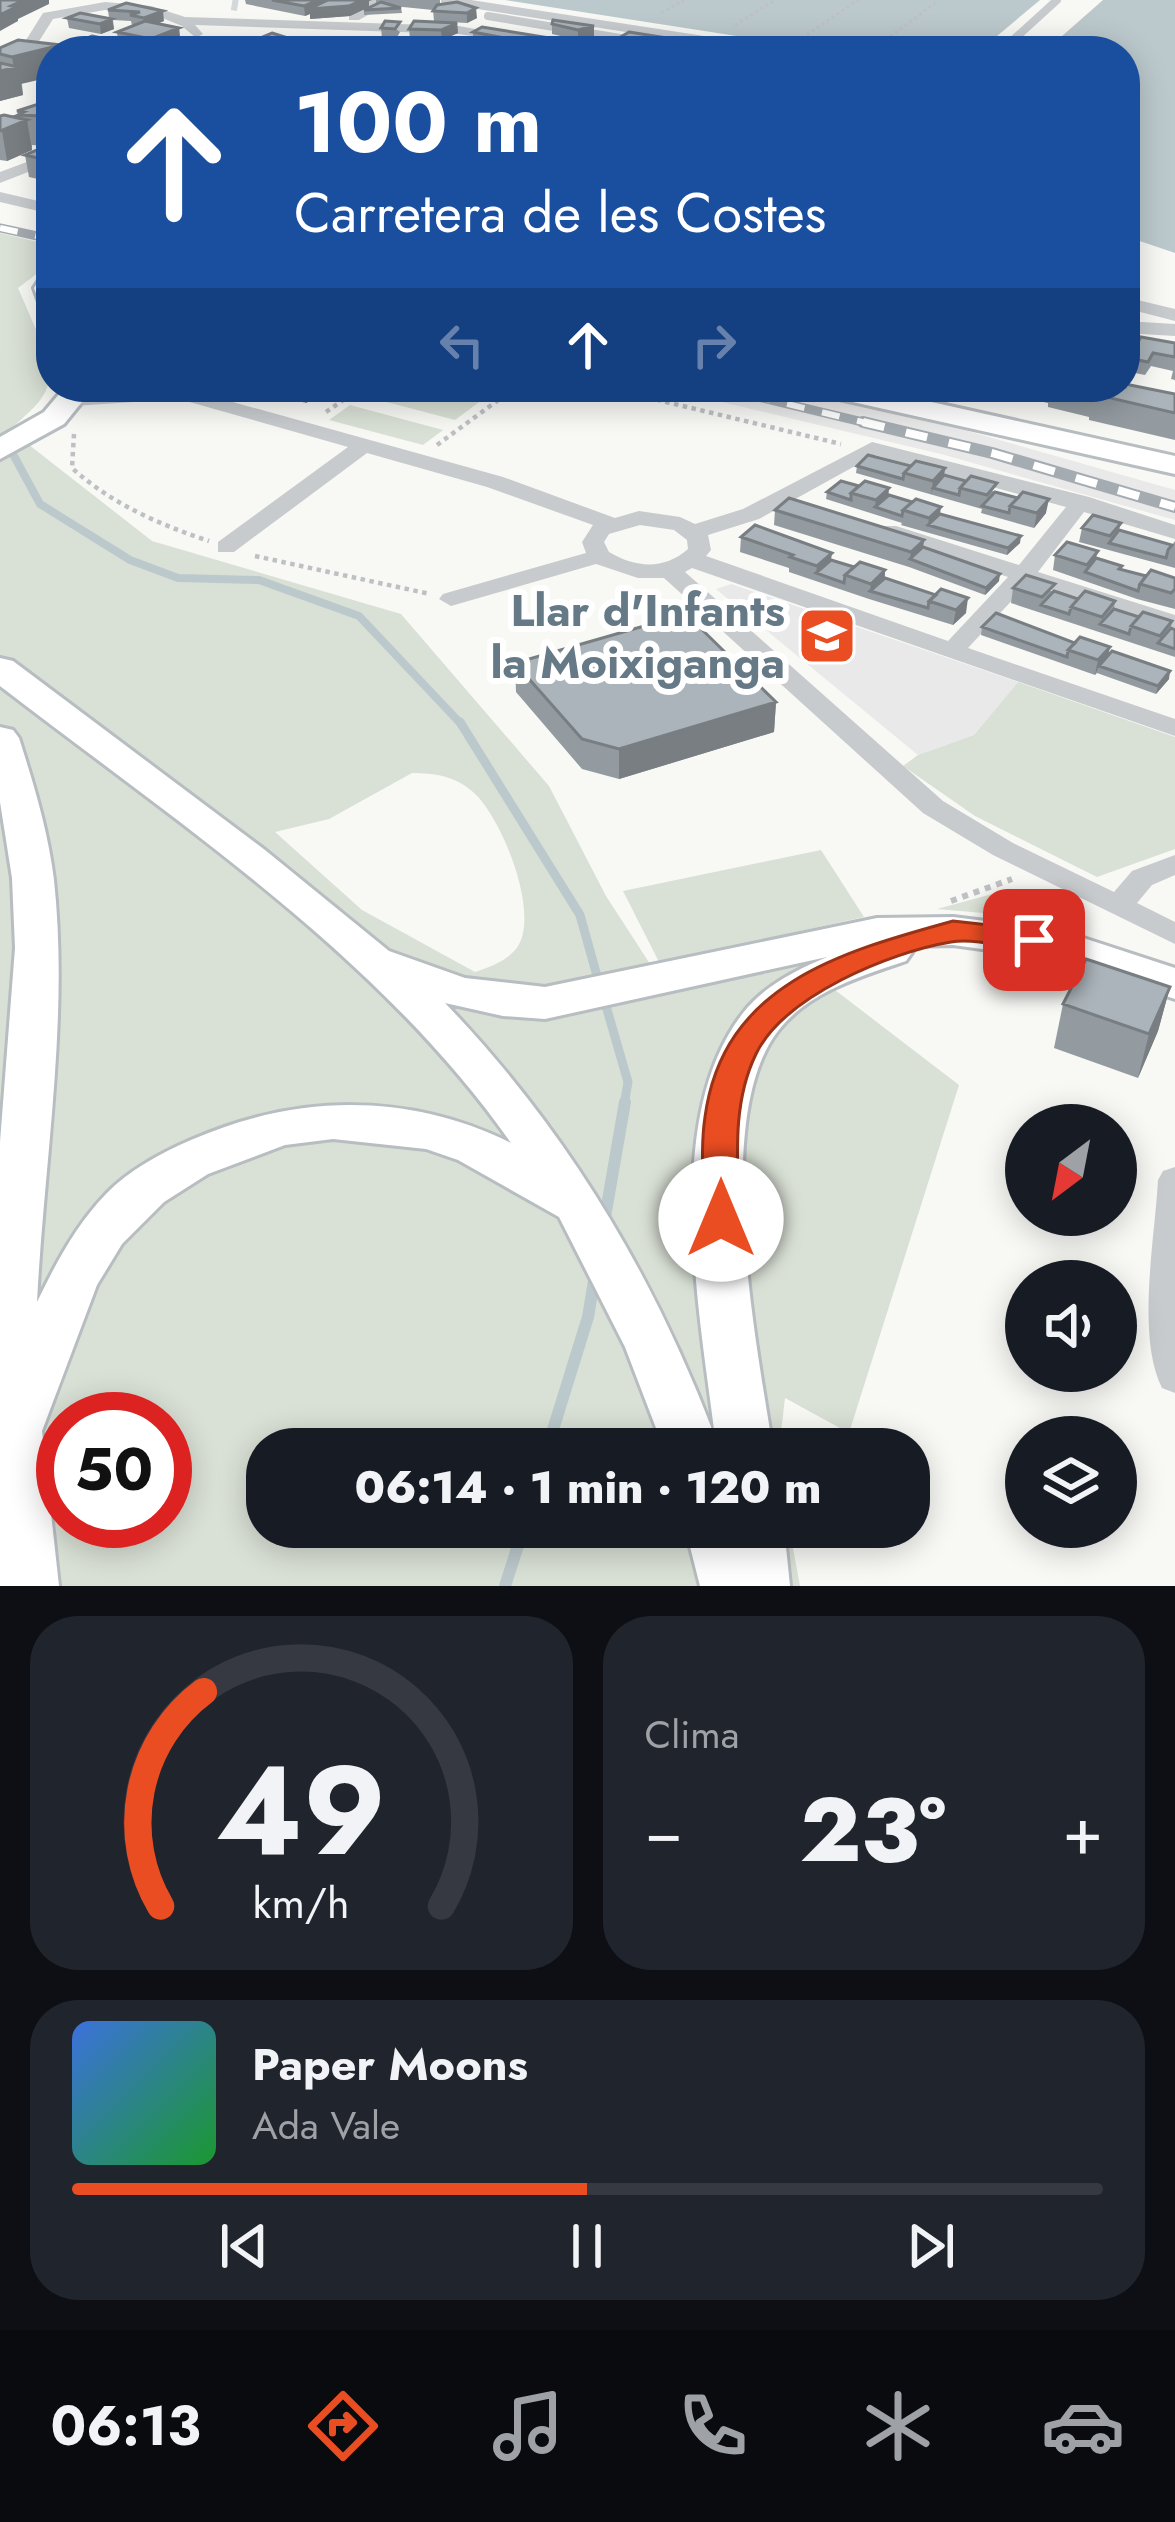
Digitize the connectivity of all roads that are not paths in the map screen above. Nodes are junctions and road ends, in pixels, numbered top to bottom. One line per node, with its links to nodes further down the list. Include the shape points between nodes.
1 (1057, 0): 13 (lane)
2 (242, 5): 7 (street)
3 (369, 6): 4 (street); 6 (street); 7 (street)
4 (439, 6): 11 (lane); 12 (lane)
5 (328, 8): 7 (street)
6 (405, 9)
7 (305, 18)
8 (186, 21): 9 (street); 10 (street); 15 (street, via 129,5 74,7 41,22)
9 (194, 36)
10 (499, 36)
11 (611, 36)
12 (663, 36)
13 (1017, 36)
14 (0, 44): 15 (street)
15 (22, 50): 16 (street)
16 (0, 62)
17 (36, 164): 18 (street)
18 (0, 178)
19 (0, 196): 20 (street)
20 (36, 202)
21 (1140, 306): 22 (street)
22 (1175, 315)
23 (1140, 328): 24 (street)
24 (1175, 330)
25 (69, 402): 29 (main road)
26 (206, 402): 28 (street)
27 (893, 402): 30 (main road)
28 (364, 446): 32 (street); 35 (street)
29 (0, 450)
30 (1175, 465)
31 (1081, 502): 34 (street); 36 (street, via 867,450 794,502); 38 (street)
32 (610, 524): 36 (street, via 656,518); 37 (street, via 596,536)
33 (871, 526): 38 (street)
34 (1175, 532)
35 (226, 547)
36 (686, 553): 37 (street, via 637,571); 41 (street); 46 (street, via 933,807)
37 (599, 556): 39 (street)
38 (1024, 574): 40 (street); 41 (street)
39 (451, 599)
40 (1175, 623)
41 (952, 651): 43 (street)
42 (0, 669): 49 (main road)
43 (1172, 721)
44 (0, 738): 56 (main road, via 34,856 39,970 11,1302)
45 (1175, 864): 46 (street)
46 (1112, 904): 48 (street)
47 (953, 931): 49 (main road, via 877,932 502,1004 462,997); 50 (main road, via 1059,945); 55 (main road, via 806,985 758,1024 738,1057 721,1117 721,1219)
48 (1175, 934)
49 (363, 955): 52 (main road, via 479,1068)
50 (1175, 984)
51 (1175, 1180): 53 (street, via 1168,1333)
52 (587, 1220): 54 (main road, via 632,1298); 56 (main road, via 507,1161 397,1122 299,1125 212,1150 123,1208 62,1299)
53 (1175, 1377)
54 (684, 1428)
55 (743, 1428)
56 (14, 1442): 59 (main road)
57 (720, 1548): 60 (main road)
58 (757, 1548): 61 (main road)
59 (28, 1586)
60 (730, 1586)
61 (760, 1586)

